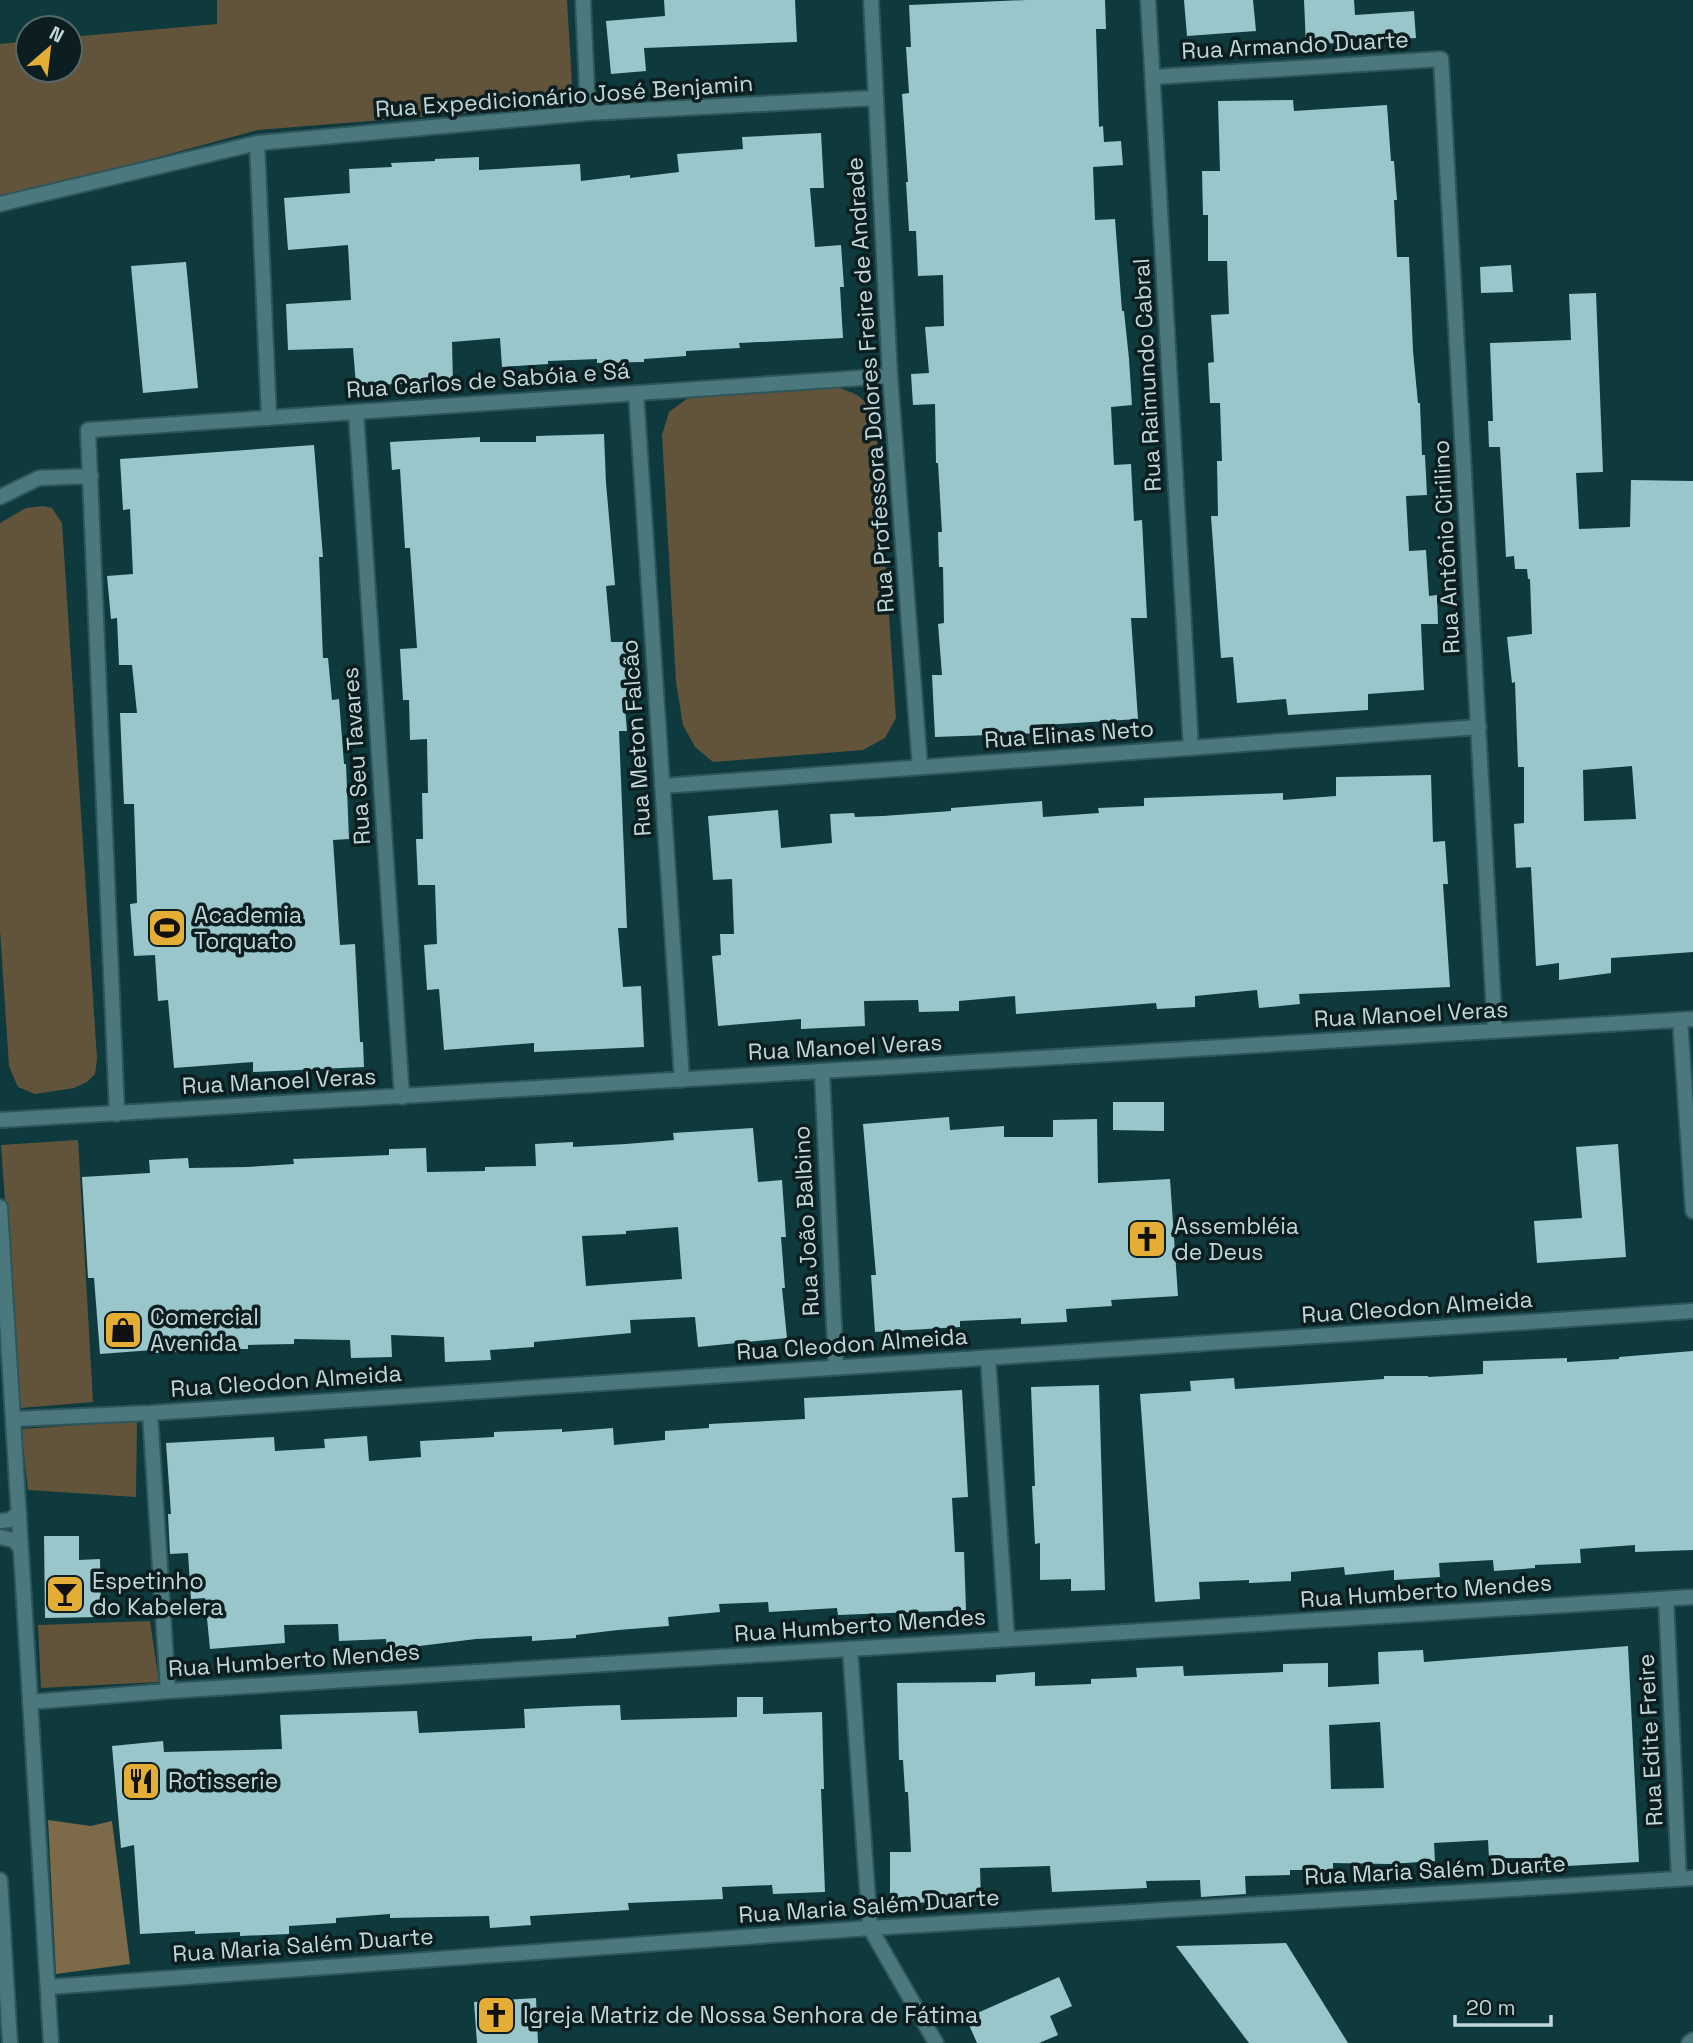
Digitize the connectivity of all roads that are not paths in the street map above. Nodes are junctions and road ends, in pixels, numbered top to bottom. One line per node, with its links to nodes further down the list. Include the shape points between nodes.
1 (583, 0): 7 (street)
2 (871, 0): 6 (street, Rua Professora Dolores Freire de Andrade)
3 (1148, 0): 5 (street, Rua Raimundo Cabral)
4 (1441, 60): 5 (street, Rua Armando Duarte); 16 (street, Rua Antônio Cirilino)
5 (1153, 76): 17 (street, Rua Raimundo Cabral)
6 (874, 98): 7 (street, Rua Expedicionário José Benjamin); 10 (street, Rua Professora Dolores Freire de Andrade)
7 (588, 113): 8 (street, Rua Expedicionário José Benjamin)
8 (257, 143): 9 (street, Rua Expedicionário José Benjamin); 13 (street)
9 (0, 204)
10 (890, 376): 11 (street, Rua Carlos de Sabóia e Sá); 18 (street, Rua Professora Dolores Freire de Andrade)
11 (636, 393): 12 (street, Rua Carlos de Sabóia e Sá); 19 (street, Rua Meton Falcão)
12 (356, 412): 13 (street, Rua Carlos de Sabóia e Sá); 24 (street, Rua Seu Tavares)
13 (269, 418): 14 (street, Rua Carlos de Sabóia e Sá, via 88,430)
14 (90, 476): 15 (street, via 39,478); 25 (street)
15 (0, 497)
16 (1479, 727): 17 (street, Rua Elinas Neto); 21 (street, Rua Antônio Cirilino)
17 (1191, 748): 18 (street, Rua Elinas Neto)
18 (920, 767): 19 (street, Rua Elinas Neto)
19 (662, 786): 23 (street, Rua Meton Falcão)
20 (1686, 1020): 21 (street, Rua Manoel Veras); 28 (street)
21 (1495, 1031): 22 (street, Rua Manoel Veras)
22 (822, 1072): 23 (street, Rua Manoel Veras); 31 (street, Rua João Balbino)
23 (682, 1080): 24 (street, Rua Manoel Veras)
24 (402, 1097): 25 (street, Rua Manoel Veras)
25 (117, 1114): 26 (street, Rua Manoel Veras)
26 (0, 1119)
27 (0, 1207): 33 (street)
28 (1693, 1210)
29 (1693, 1311): 30 (street, Rua Cleodon Almeida)
30 (988, 1358): 31 (street, Rua Cleodon Almeida); 40 (street)
31 (836, 1367): 32 (street, Rua Cleodon Almeida)
32 (150, 1413): 33 (street, Rua Cleodon Almeida); 42 (street)
33 (13, 1419): 34 (street)
34 (19, 1513): 35 (street); 37 (street)
35 (0, 1521)
36 (0, 1537): 37 (street, via 14,1540)
37 (21, 1549): 43 (street)
38 (1693, 1597): 39 (street, Rua Humberto Mendes)
39 (1666, 1599): 40 (street, Rua Humberto Mendes); 44 (street, Rua Edite Freire)
40 (1007, 1639): 41 (street, Rua Humberto Mendes)
41 (850, 1649): 42 (street, Rua Humberto Mendes); 46 (street)
42 (168, 1691): 43 (street, Rua Humberto Mendes)
43 (30, 1702): 47 (street)
44 (1686, 1878): 46 (street, Rua Maria Salém Duarte)
45 (0, 1880): 48 (street)
46 (870, 1928): 47 (street, Rua Maria Salém Duarte); 50 (street)
47 (48, 1986): 49 (street)
48 (10, 2043)
49 (51, 2043)
50 (936, 2043)

